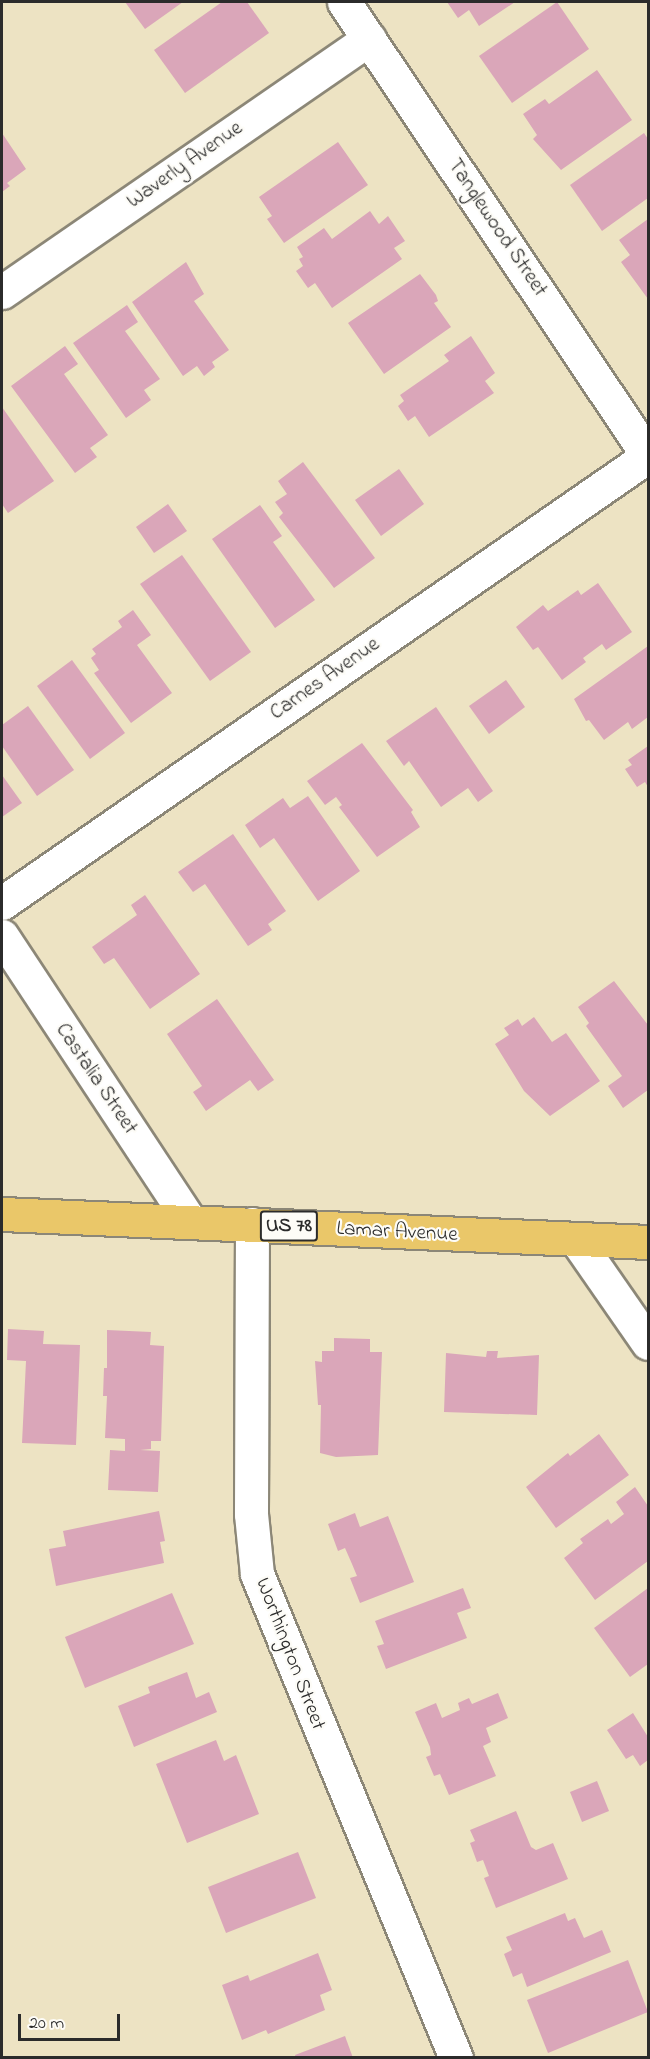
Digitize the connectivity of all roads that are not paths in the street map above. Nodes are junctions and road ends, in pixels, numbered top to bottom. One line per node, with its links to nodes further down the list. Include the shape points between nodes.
1 (344, 2): 2 (street, Tanglewood Street)
2 (369, 39): 3 (street, Waverly Avenue); 4 (street, Tanglewood Street)
3 (2, 292)
4 (648, 456): 5 (street, Carnes Avenue)
5 (2, 903)
6 (2, 936): 8 (street, Castalia Street)
7 (2, 1214): 8 (main road, Lamar Avenue / US 78)
8 (190, 1221): 9 (main road, Lamar Avenue / US 78)
9 (252, 1224): 10 (main road, Lamar Avenue / US 78); 13 (street, Worthington Street, via 250,1514 257,1574)
10 (577, 1241): 11 (main road, Lamar Avenue / US 78); 12 (street)
11 (648, 1242)
12 (648, 1343)
13 (456, 2058)

